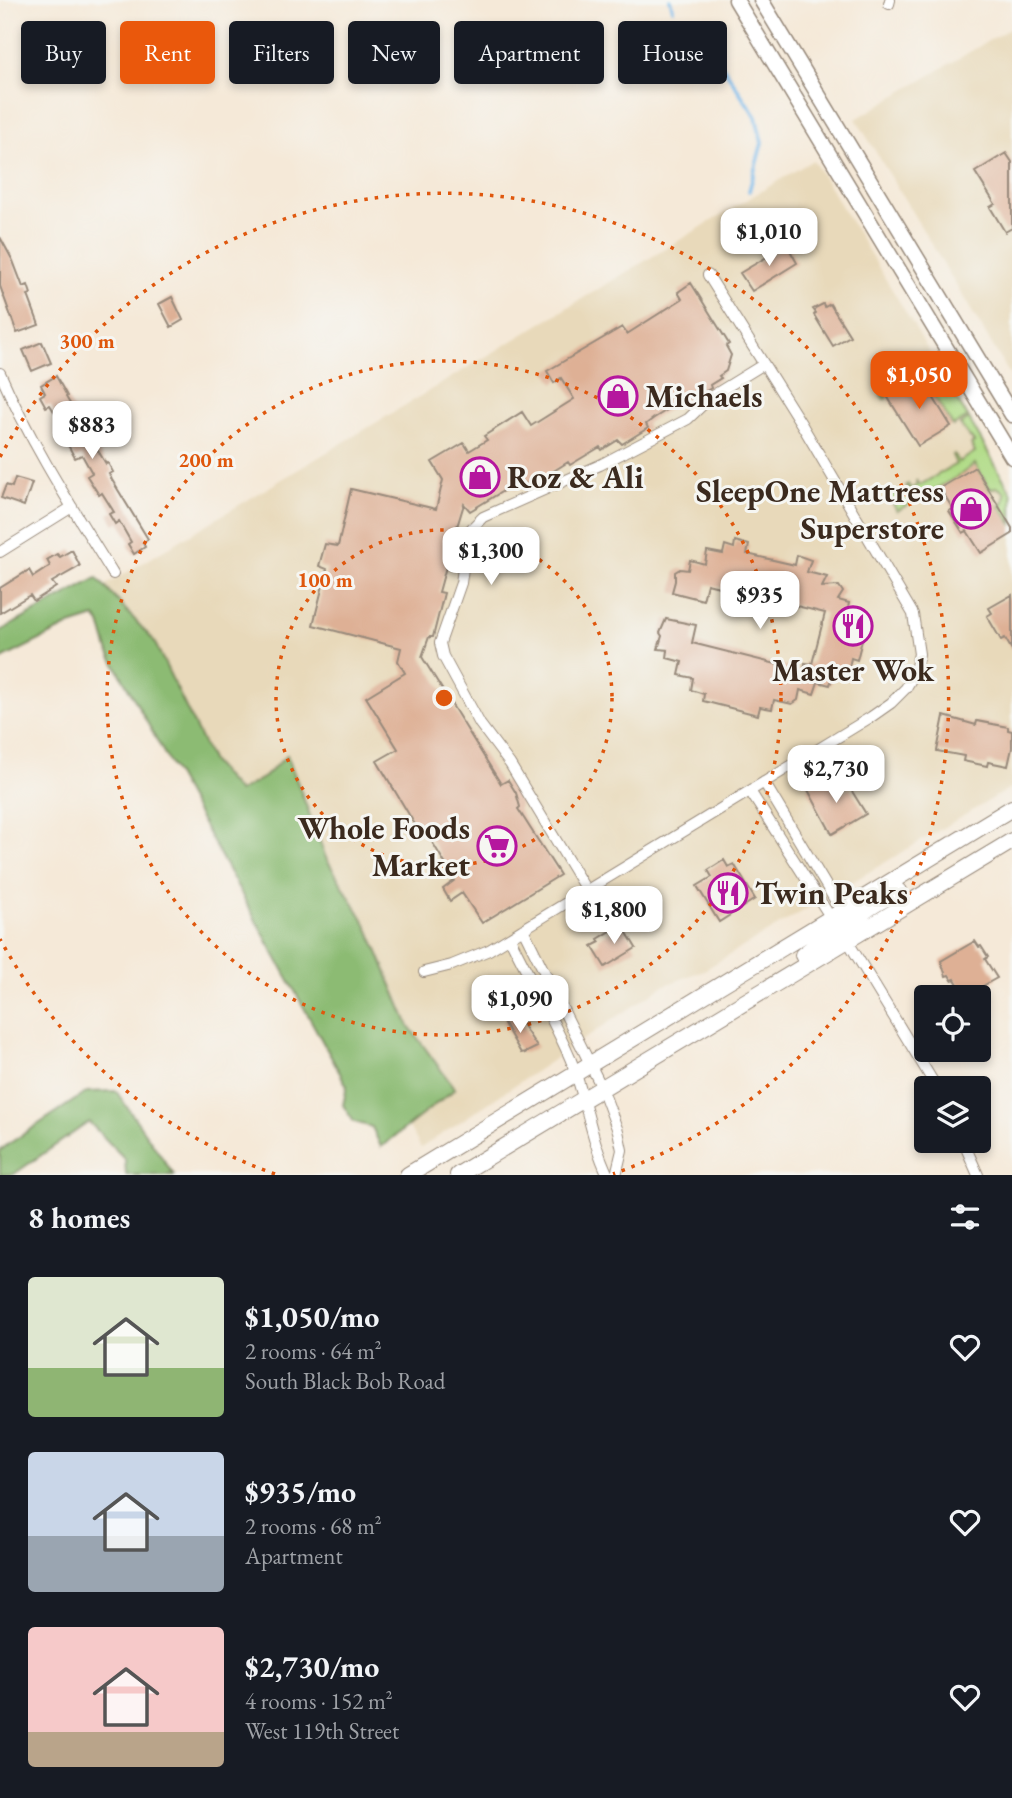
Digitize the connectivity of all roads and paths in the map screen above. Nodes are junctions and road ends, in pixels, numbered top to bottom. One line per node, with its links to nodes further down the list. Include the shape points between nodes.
1 (736, 0): 7 (main road)
2 (761, 0): 6 (main road)
3 (708, 275): 4 (street)
4 (764, 364): 11 (street, via 913,614 919,654 914,674 891,703); 16 (street, via 712,396 688,419 482,517 468,532 461,583 440,643 443,656 480,724 510,764)
5 (0, 373): 8 (street)
6 (1012, 415)
7 (1012, 457)
8 (72, 507): 9 (street); 10 (street)
9 (0, 552)
10 (113, 574)
11 (764, 782): 12 (street); 17 (street)
12 (750, 791): 16 (street); 17 (street)
13 (1012, 808): 15 (main road)
14 (1012, 841): 20 (main road)
15 (948, 848): 17 (main road); 20 (main road, via 915,880 859,916 849,927)
16 (586, 891): 18 (street)
17 (836, 915): 22 (main road, via 838,929 830,936); 23 (main road)
18 (523, 929): 19 (street); 23 (street)
19 (510, 938): 21 (street, via 452,965); 25 (street)
20 (846, 940): 22 (main road); 24 (street)
21 (424, 972)
22 (710, 1022): 23 (main road)
23 (597, 1076): 25 (main road); 25 (main road); 30 (street, via 622,1150)
24 (930, 1076)
25 (580, 1086): 27 (main road); 28 (main road); 29 (street)
26 (969, 1153): 31 (street)
27 (408, 1175)
28 (458, 1175)
29 (608, 1175)
30 (616, 1175)
31 (978, 1175)

